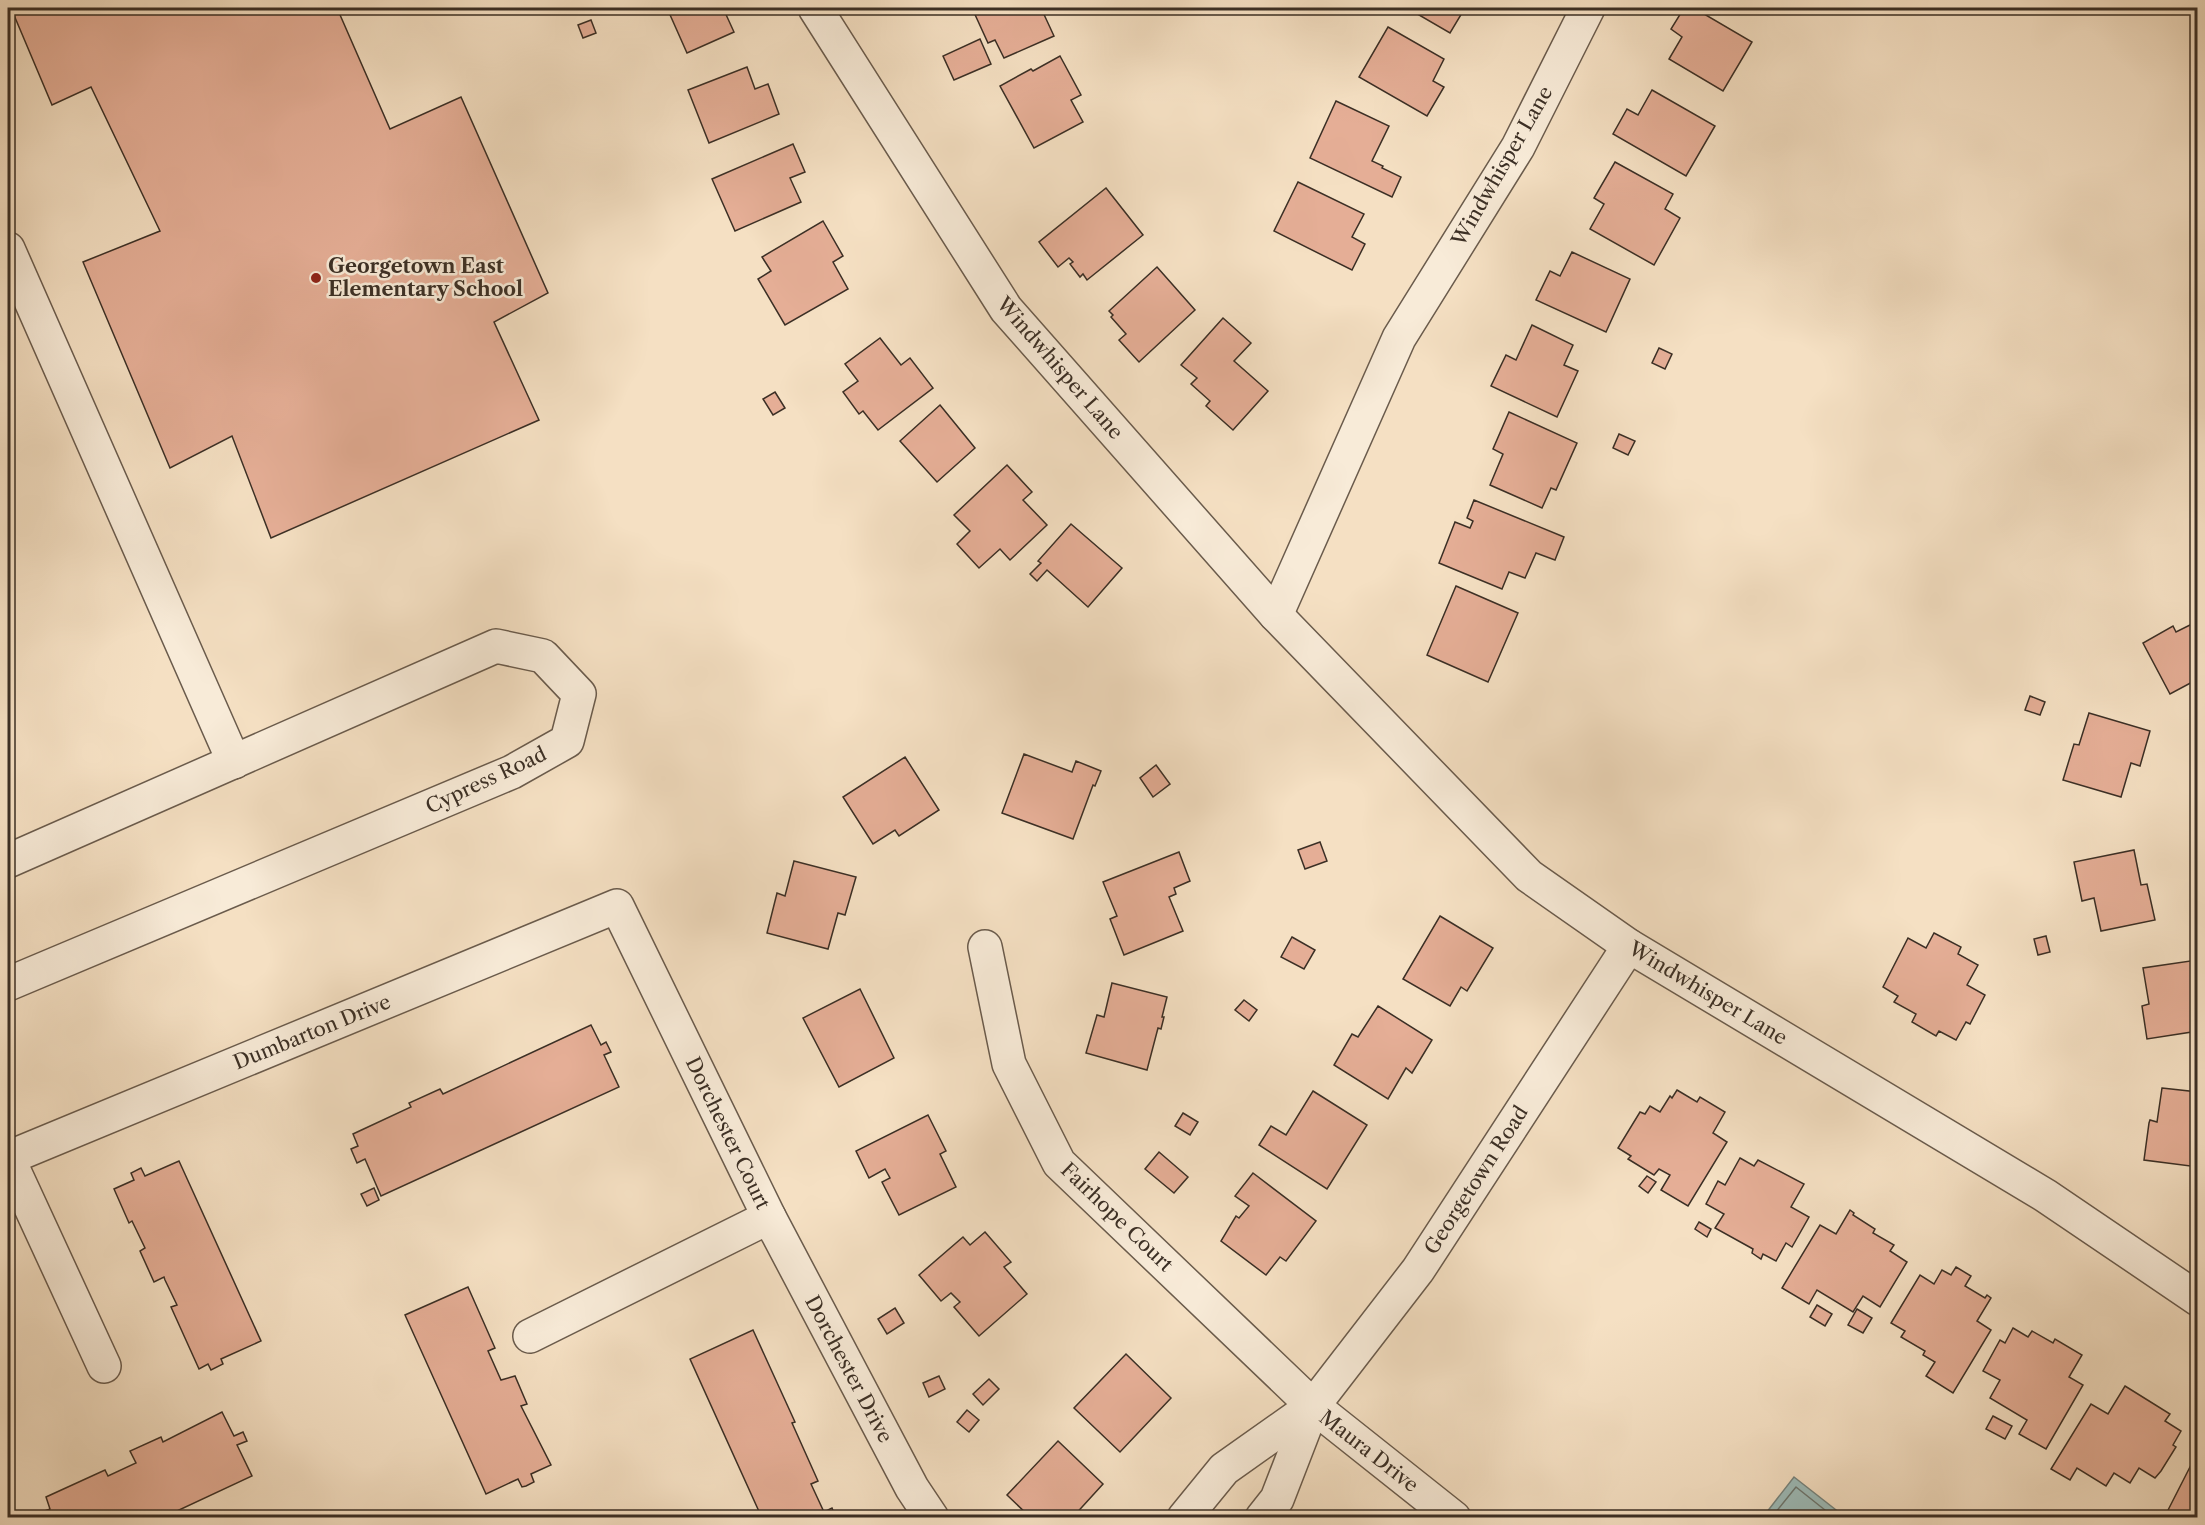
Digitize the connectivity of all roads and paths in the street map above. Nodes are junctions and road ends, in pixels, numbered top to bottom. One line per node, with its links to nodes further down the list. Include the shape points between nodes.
1 (815, 8): 4 (street, Windwhisper Lane, via 1006,309)
2 (1588, 8): 4 (street, Windwhisper Lane, via 1518,147 1400,338)
3 (8, 249): 5 (street)
4 (1276, 615): 8 (street, Windwhisper Lane, via 1529,876)
5 (234, 762): 6 (street, Cypress Road); 10 (street, Cypress Road, via 496,646 543,656 579,694 567,741 512,772)
6 (8, 861)
7 (617, 906): 11 (street, Dumbarton Drive); 12 (street, Dorchester Court)
8 (1629, 946): 13 (street, Windwhisper Lane, via 2046,1196); 16 (street, Georgetown Road, via 1418,1270)
9 (985, 947): 16 (street, Fairhope Court, via 1009,1064 1059,1163)
10 (8, 984)
11 (8, 1158): 15 (street)
12 (769, 1218): 14 (street, Dorchester Court); 17 (street, Dorchester Drive, via 912,1488)
13 (2198, 1299)
14 (530, 1336)
15 (104, 1366)
16 (1313, 1406): 18 (street, Georgetown Road, via 1224,1469); 19 (street, Georgetown Road, via 1276,1499); 20 (street, Maura Drive)
17 (932, 1518)
18 (1184, 1518)
19 (1262, 1518)
20 (1454, 1518)

